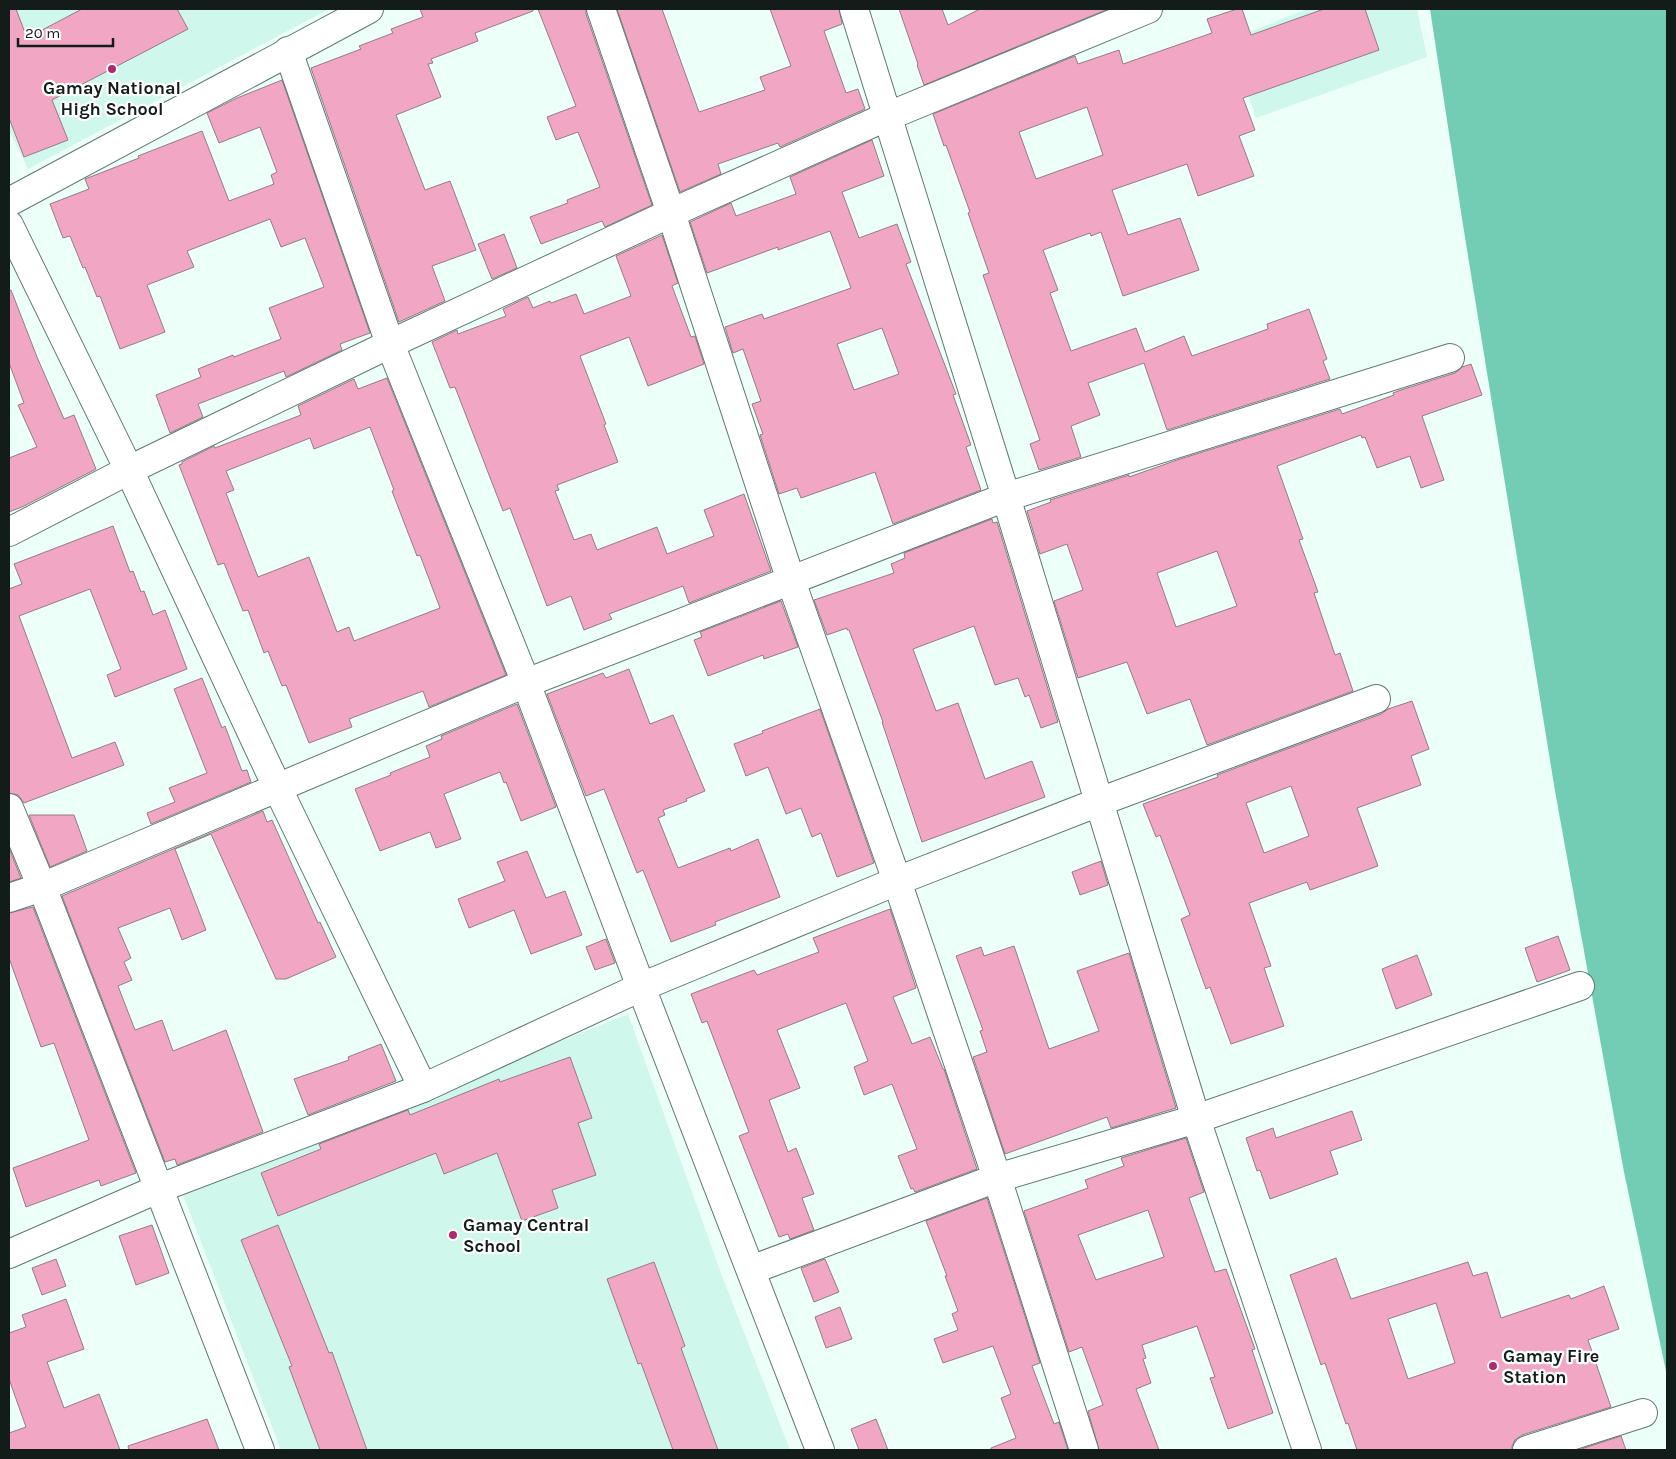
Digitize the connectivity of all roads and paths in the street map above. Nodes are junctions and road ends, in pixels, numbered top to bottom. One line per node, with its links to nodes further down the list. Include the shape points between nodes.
1 (369, 9): 5 (street)
2 (601, 9): 8 (street)
3 (854, 9): 6 (street)
4 (1148, 9): 6 (street)
5 (288, 51): 7 (street); 10 (street)
6 (886, 117): 8 (street); 13 (street)
7 (9, 202)
8 (671, 213): 10 (street); 15 (street)
9 (9, 225): 12 (street)
10 (390, 344): 12 (street); 16 (street)
11 (1450, 358): 13 (street)
12 (129, 470): 14 (street); 18 (street)
13 (1006, 497): 15 (street); 19 (street)
14 (9, 532)
15 (792, 582): 16 (street); 21 (street)
16 (526, 683): 18 (street); 25 (street)
17 (1376, 699): 19 (street)
18 (278, 789): 22 (street); 26 (street)
19 (1099, 802): 21 (street); 27 (street)
20 (9, 808): 22 (street)
21 (897, 881): 25 (street); 28 (street)
22 (42, 887): 23 (street); 29 (street)
23 (9, 898)
24 (1580, 986): 27 (street)
25 (641, 987): 26 (street); 31 (street)
26 (423, 1088): 29 (street)
27 (1196, 1119): 28 (street); 36 (street)
28 (997, 1178): 31 (street); 35 (street)
29 (160, 1188): 30 (street); 33 (street)
30 (9, 1254)
31 (751, 1270): 34 (street)
32 (1642, 1413): 37 (street)
33 (260, 1450)
34 (820, 1450)
35 (1084, 1450)
36 (1307, 1450)
37 (1527, 1450)

